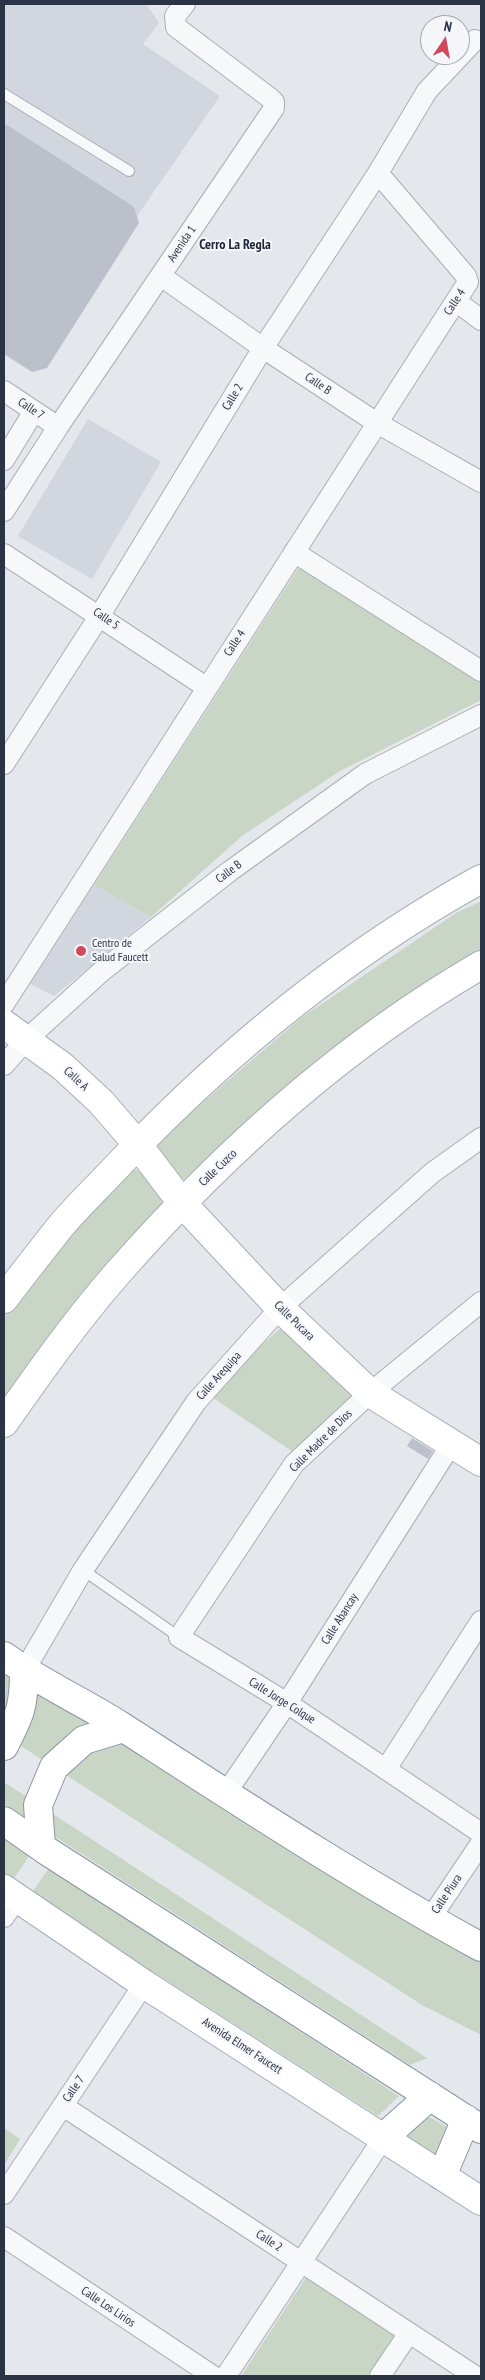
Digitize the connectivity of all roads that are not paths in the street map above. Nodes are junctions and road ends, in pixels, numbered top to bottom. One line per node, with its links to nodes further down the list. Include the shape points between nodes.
1 (184, 4): 6 (street, Avenida 1, via 175,16 176,28 270,98 274,108)
2 (475, 40): 5 (street, Calle 2, via 427,91)
3 (4, 94): 4 (lane)
4 (129, 172)
5 (378, 173): 7 (street, Calle 4, via 466,276 468,282); 9 (street, Calle 2)
6 (161, 276): 9 (street, Calle B); 13 (street, Avenida 1)
7 (456, 301): 8 (street); 12 (street, Calle 4)
8 (481, 320)
9 (263, 348): 12 (street, Calle B); 19 (street, Calle 2)
10 (4, 391): 11 (street, Calle 7)
11 (34, 411): 13 (street, Calle 7); 14 (street)
12 (377, 424): 15 (street, Calle B); 17 (street, Calle 4)
13 (58, 427): 16 (street, Avenida 1)
14 (4, 460)
15 (481, 482)
16 (4, 511)
17 (294, 552): 20 (street); 21 (street, Calle 4)
18 (4, 554): 19 (street, Calle 5)
19 (100, 616): 21 (street, Calle 5); 23 (street, Calle 2)
20 (481, 672)
21 (206, 687): 26 (street, Calle 4)
22 (481, 715): 28 (street, Calle B, via 365,774 348,786 230,871 102,971)
23 (4, 764)
24 (481, 879): 31 (main road, via 370,947 288,1007 210,1073)
25 (481, 965): 32 (main road, Calle Cuzco, via 411,1010 306,1089 239,1147)
26 (4, 1004)
27 (4, 1024): 28 (main road, Calle A)
28 (27, 1039): 29 (street, Calle B); 31 (main road, Calle A, via 101,1102)
29 (4, 1065)
30 (481, 1138): 35 (street, Calle Arequipa, via 432,1173)
31 (138, 1145): 32 (main road, Calle Pucara); 33 (main road, via 61,1226)
32 (182, 1203): 35 (main road, Calle Pucara); 37 (main road, Calle Cuzco, via 115,1276 52,1355)
33 (4, 1299)
34 (481, 1302): 36 (street, Calle Madre de Dios)
35 (280, 1308): 36 (main road, Calle Pucara); 40 (street, Calle Arequipa, via 196,1402)
36 (370, 1394): 38 (main road, Calle Pucara); 42 (street, Calle Madre de Dios, via 294,1464)
37 (4, 1423)
38 (452, 1442): 39 (main road, Calle Pucara); 44 (street, Calle Abancay)
39 (480, 1460)
40 (83, 1570): 42 (lane, Calle Jorge Colque); 43 (street, Calle Arequipa)
41 (481, 1621): 47 (street)
42 (179, 1637): 44 (street, Calle Jorge Colque)
43 (14, 1664): 45 (main road); 46 (main road, via 24,1697 20,1716)
44 (287, 1703): 47 (street, Calle Jorge Colque); 48 (street, Calle Abancay)
45 (123, 1728): 48 (main road); 52 (main road, via 84,1740 54,1767 38,1805)
46 (4, 1746)
47 (386, 1769): 50 (street, Calle Jorge Colque)
48 (226, 1794): 54 (main road)
49 (4, 1821): 52 (main road)
50 (481, 1833)
51 (481, 1843): 54 (street, Calle Piura)
52 (41, 1846): 57 (main road)
53 (8, 1902): 56 (main road, Avenida Elmer Faucett)
54 (430, 1919): 55 (main road)
55 (481, 1947)
56 (144, 1984): 58 (street, Calle 7); 60 (main road, Avenida Elmer Faucett)
57 (430, 2096): 59 (main road); 60 (main road)
58 (63, 2106): 62 (street, Calle 7); 65 (street, Calle 2)
59 (474, 2124): 61 (main road)
60 (384, 2137): 61 (main road, Avenida Elmer Faucett); 65 (street)
61 (442, 2176): 63 (main road, Avenida Elmer Faucett)
62 (4, 2194)
63 (481, 2201)
64 (4, 2238): 67 (street, Calle Los Lirios)
65 (301, 2262): 66 (street, Calle 2); 68 (street)
66 (409, 2333): 69 (street); 70 (street, Calle 2)
67 (213, 2376)
68 (226, 2376)
69 (380, 2376)
70 (475, 2376)

